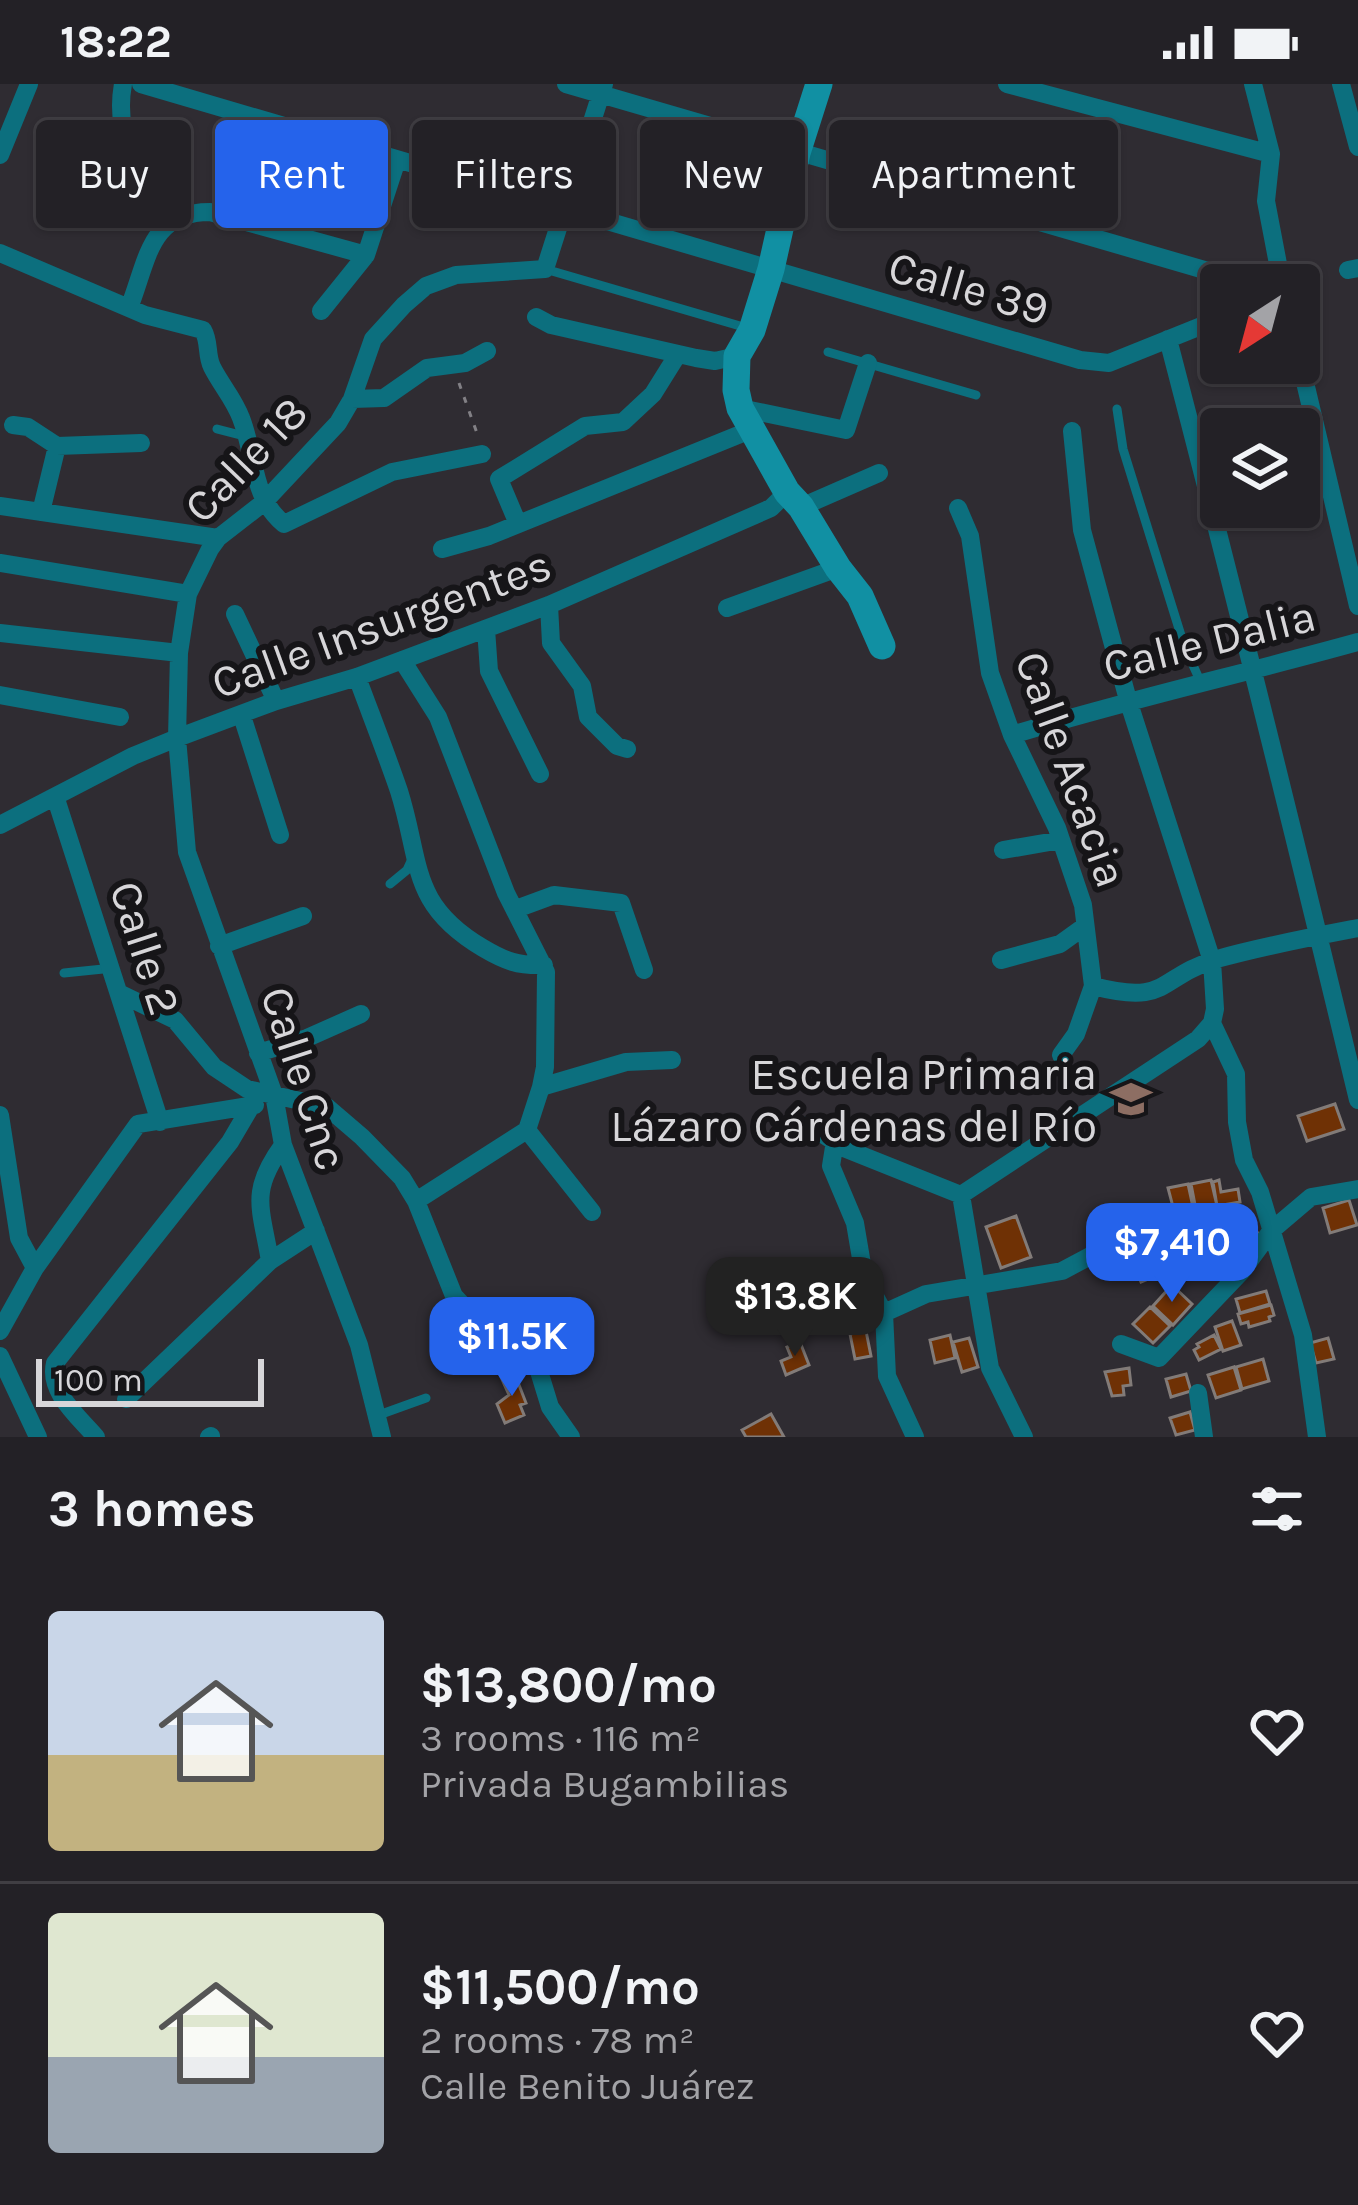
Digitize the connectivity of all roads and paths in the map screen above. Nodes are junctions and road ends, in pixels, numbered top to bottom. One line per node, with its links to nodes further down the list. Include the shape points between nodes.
1 (29, 84): 16 (street)
2 (123, 84): 10 (street)
3 (141, 84): 18 (street, Calle 39)
4 (566, 84): 9 (street)
5 (819, 84): 13 (street)
6 (1006, 84): 15 (street)
7 (1253, 84): 15 (street)
8 (1341, 84): 14 (street)
9 (603, 89): 11 (street); 12 (street)
10 (120, 120)
11 (593, 120)
12 (697, 120)
13 (805, 128)
14 (1358, 147)
15 (1271, 154): 27 (street, via 1266,201)
16 (0, 155)
17 (805, 155): 30 (street)
18 (398, 160): 19 (street, Calle 39); 26 (street)
19 (412, 164)
20 (191, 212): 26 (street)
21 (616, 224): 29 (street, Calle 39)
22 (163, 228): 31 (street)
23 (559, 228): 28 (street)
24 (780, 228): 29 (street)
25 (0, 253): 31 (street)
26 (366, 255): 32 (street)
27 (1278, 264)
28 (545, 269): 35 (lane); 45 (street, Calle 18, via 456,275 426,286 373,339)
29 (771, 269): 35 (street); 36 (street, Calle 39, via 1080,360 1109,363)
30 (1200, 269)
31 (129, 308): 51 (street, via 203,330)
32 (321, 311)
33 (536, 316): 39 (street)
34 (1200, 326): 36 (street, Calle 39)
35 (752, 330): 40 (street)
36 (1168, 339): 77 (street)
37 (487, 351): 42 (street)
38 (828, 352): 41 (lane)
39 (678, 354): 40 (street); 61 (street, via 653,394 622,422 585,426 500,479)
40 (737, 356): 47 (street)
41 (868, 363): 44 (lane); 47 (street, via 846,430)
42 (452, 364): 45 (street, via 427,368 384,398); 54 (path)
43 (1305, 384): 68 (street)
44 (976, 395)
45 (352, 399): 57 (street, Calle 18)
46 (1117, 410): 79 (lane)
47 (747, 418): 56 (street); 61 (street)
48 (14, 425): 53 (street)
49 (217, 429): 51 (lane)
50 (1072, 431): 81 (street, via 1082,530)
51 (248, 437): 57 (street)
52 (142, 443): 53 (street)
53 (58, 446): 60 (street)
54 (482, 454): 57 (street, via 392,472 289,524)
55 (879, 473): 56 (street, Calle Insurgentes)
56 (794, 500): 65 (street); 67 (street, Calle Insurgentes)
57 (263, 503): 62 (street, Calle 18)
58 (0, 506): 60 (street)
59 (958, 508): 85 (street, Calle Acacia, via 970,536 990,673)
60 (41, 512): 62 (street)
61 (518, 524): 63 (street)
62 (218, 538): 66 (street, Calle 18)
63 (442, 549)
64 (0, 563): 66 (street)
65 (838, 568): 69 (street); 74 (street)
66 (188, 594): 75 (street, Calle 18)
67 (549, 605): 71 (street, Calle Insurgentes); 87 (street, via 551,643 582,686 588,717)
68 (1358, 606)
69 (727, 608)
70 (235, 614): 82 (street)
71 (487, 628): 76 (street, Calle Insurgentes); 88 (street, via 489,671)
72 (0, 632): 75 (street)
73 (1358, 641): 77 (street, Calle Dalia)
74 (882, 646)
75 (179, 653): 86 (street, Calle 18)
76 (402, 660): 78 (street, Calle Insurgentes); 96 (street, via 438,717)
77 (1255, 671): 79 (street, Calle Dalia); 100 (street)
78 (357, 677): 82 (street, Calle Insurgentes); 94 (street)
79 (1201, 683): 81 (street, Calle Dalia)
80 (0, 695): 84 (street)
81 (1128, 700): 85 (street, Calle Dalia); 103 (street)
82 (276, 701): 83 (street, Calle Insurgentes)
83 (242, 716): 86 (street, Calle Insurgentes); 91 (street)
84 (120, 717)
85 (1012, 735): 92 (street, Calle Acacia)
86 (177, 738): 89 (street, Calle Insurgentes); 101 (street, Calle Cnc, via 187,852)
87 (627, 748)
88 (540, 774)
89 (56, 799): 90 (street, Calle Insurgentes); 105 (street, Calle 2)
90 (0, 825)
91 (280, 835)
92 (1061, 840): 93 (street); 98 (street, Calle Acacia)
93 (1003, 850)
94 (414, 855): 95 (lane); 104 (street, via 435,911 458,935 518,966)
95 (390, 884)
96 (516, 909): 104 (street); 106 (street, via 554,895 621,903)
97 (303, 916): 101 (street)
98 (1085, 926): 102 (street, via 1060,944); 108 (street, Calle Acacia)
99 (1358, 928): 100 (street)
100 (1318, 936): 103 (street); 117 (street)
101 (219, 946): 112 (street, Calle Cnc)
102 (1001, 960)
103 (1212, 961): 108 (street, via 1144,994); 111 (street)
104 (544, 965): 115 (street)
105 (113, 968): 107 (lane); 109 (street, Calle 2)
106 (644, 970)
107 (64, 973)
108 (1093, 986): 113 (street)
109 (119, 993): 116 (street, via 175,1020 214,1066 247,1089); 120 (street, Calle 2)
110 (361, 1014): 112 (street)
111 (1212, 1023): 126 (street, via 1198,1040); 130 (street, via 1236,1074 1244,1160)
112 (258, 1053): 116 (street, Calle Cnc)
113 (1061, 1054)
114 (672, 1060): 115 (street, via 626,1062)
115 (541, 1088): 122 (street)
116 (274, 1095): 118 (street); 124 (street, Calle Cnc); 127 (street, via 327,1107)
117 (1358, 1100)
118 (250, 1108): 120 (street); 144 (street, via 55,1364 59,1393)
119 (0, 1115): 133 (street, via 19,1238)
120 (160, 1122): 133 (street, via 138,1124 124,1139)
121 (808, 1125): 123 (street)
122 (527, 1130): 127 (street); 128 (street)
123 (835, 1141): 126 (street); 135 (street, via 831,1166 855,1223 864,1276)
124 (283, 1145): 129 (street, Calle Cnc); 132 (street, via 260,1184)
125 (1358, 1189): 130 (street, via 1311,1197)
126 (961, 1196): 134 (street)
127 (416, 1201): 146 (street, via 454,1296 487,1331 525,1350)
128 (592, 1212)
129 (316, 1231): 132 (street); 142 (street, Calle Cnc)
130 (1271, 1231): 137 (street, via 1159,1358); 150 (street, via 1303,1335)
131 (1094, 1255): 134 (street, via 1062,1271)
132 (270, 1261): 141 (street)
133 (34, 1268): 136 (street)
134 (975, 1286): 135 (street, via 926,1294); 148 (street, via 990,1368)
135 (884, 1313): 147 (street, via 887,1376)
136 (0, 1330)
137 (1121, 1344)
138 (0, 1356): 143 (street)
139 (1198, 1393): 149 (street)
140 (426, 1398): 142 (lane)
141 (126, 1399)
142 (376, 1416): 145 (street, Calle Cnc)
143 (38, 1437)
144 (96, 1437)
145 (382, 1437)
146 (571, 1437)
147 (915, 1437)
148 (1024, 1437)
149 (1204, 1437)
150 (1317, 1437)

